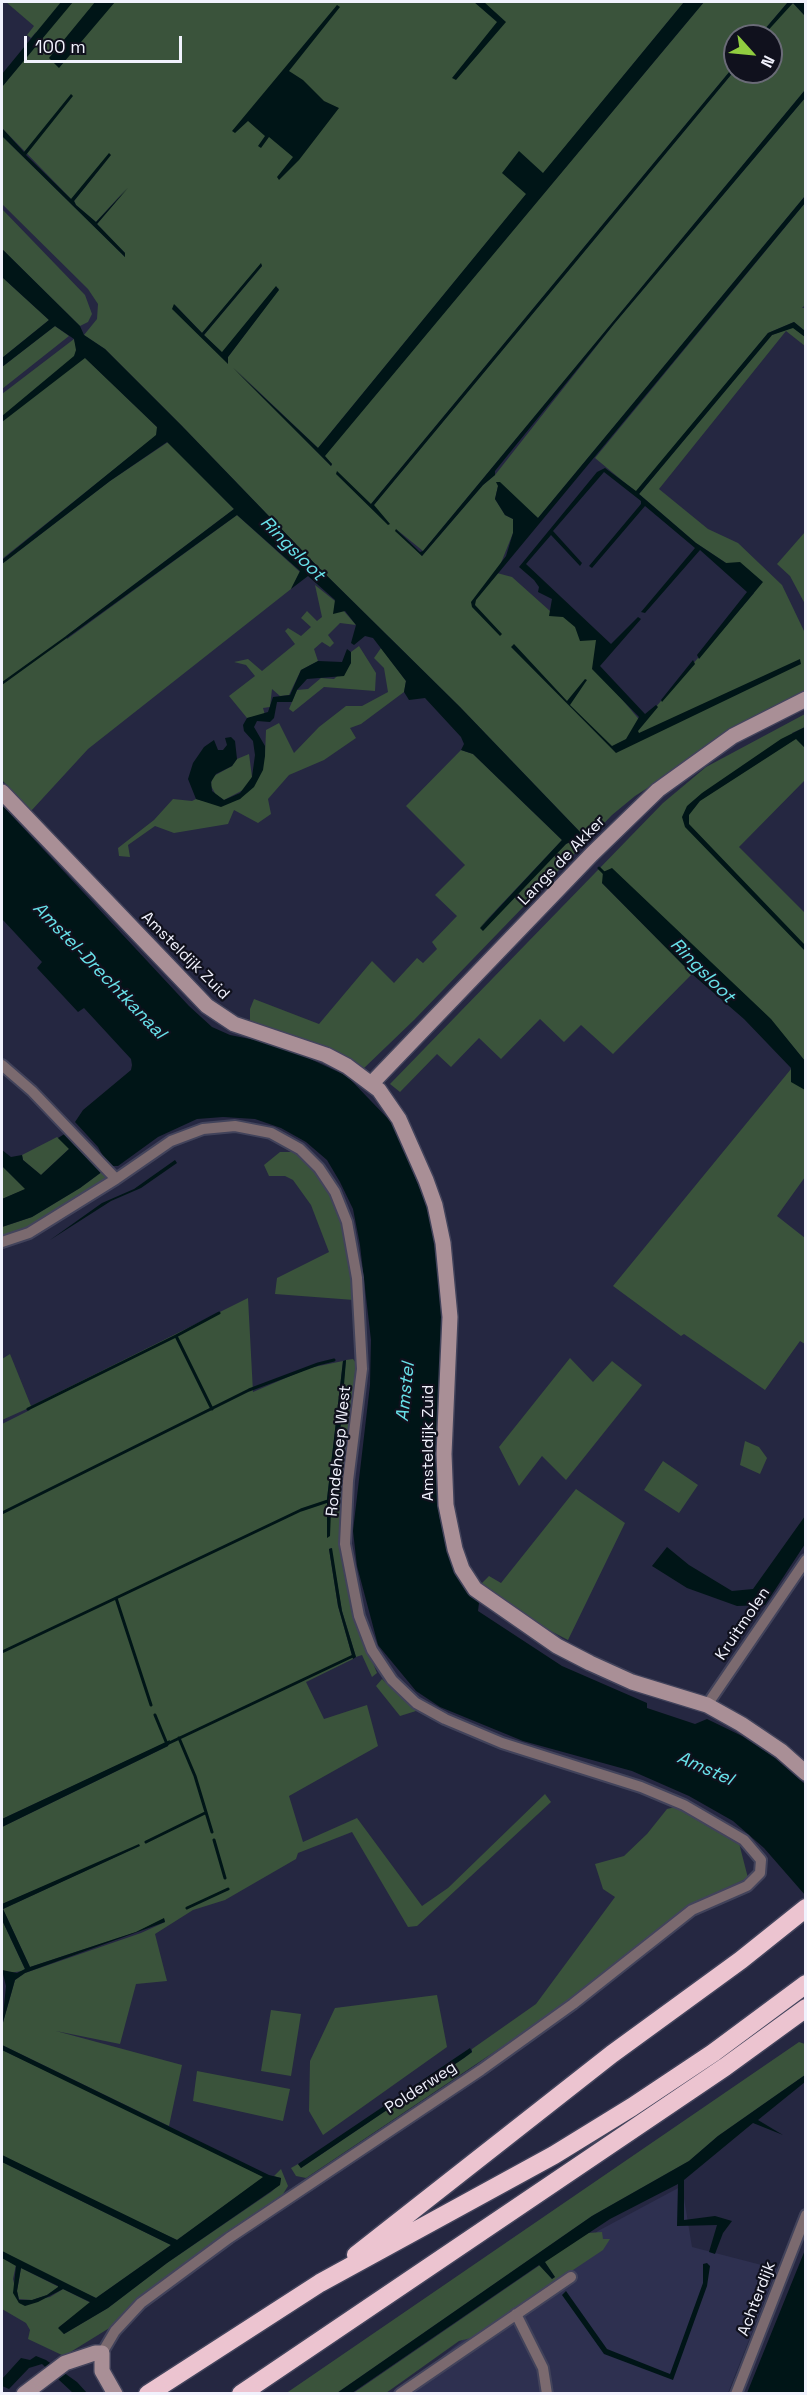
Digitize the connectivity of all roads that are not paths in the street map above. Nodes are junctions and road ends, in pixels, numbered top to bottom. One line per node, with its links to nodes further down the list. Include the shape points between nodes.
1 (806, 699): 4 (street, Langs de Akker, via 733,736 658,790)
2 (2, 792): 4 (street, Amsteldijk Zuid, via 207,1006 234,1024 326,1054)
3 (2, 1065): 5 (street)
4 (372, 1083): 8 (street, Amsteldijk Zuid, via 399,1119 414,1150 435,1205 443,1243 450,1317 444,1487 450,1531 462,1569 488,1600 557,1646 632,1682)
5 (116, 1179): 6 (street, Rondehoep West, via 29,1233); 10 (street, Rondehoep West, via 171,1141 203,1128 235,1126 271,1133 300,1149 319,1168 348,1222 357,1278 362,1369 348,1481 345,1544 360,1616 372,1650 392,1680 416,1703 445,1719 502,1743 684,1805 744,1840)
6 (2, 1242)
7 (806, 1560): 8 (street, Kruitmolen)
8 (707, 1706): 9 (street, Amsteldijk Zuid, via 758,1734)
9 (806, 1773)
10 (761, 1860): 18 (street, Polderweg, via 760,1874 747,1886 692,1910 481,2070 229,2238 141,2303 115,2331)
11 (806, 1908): 16 (highway)
12 (806, 1984): 16 (highway, via 712,2053 554,2155)
13 (800, 2013): 22 (highway)
14 (806, 2215): 25 (street, Achterdijk)
15 (571, 2277): 17 (street)
16 (320, 2283): 21 (highway)
17 (516, 2314): 23 (street); 24 (street, via 543,2368)
18 (102, 2353): 19 (street, via 87,2354 60,2367); 20 (street, via 102,2371)
19 (24, 2394)
20 (115, 2394)
21 (148, 2394)
22 (241, 2394)
23 (400, 2394)
24 (547, 2394)
25 (736, 2394)

